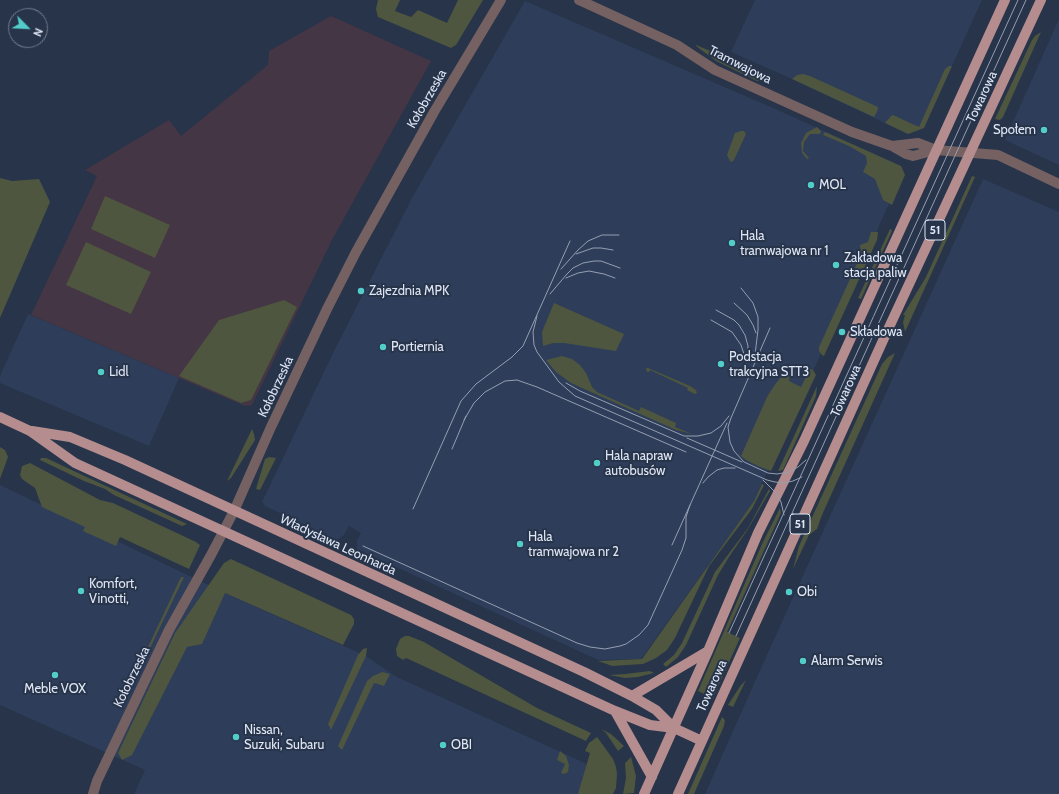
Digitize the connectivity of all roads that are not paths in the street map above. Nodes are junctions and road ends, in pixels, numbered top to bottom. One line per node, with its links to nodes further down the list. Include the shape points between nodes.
1 (501, 0): 10 (street, Kołobrzeska, via 434,112 353,259 316,331)
2 (579, 0): 5 (street, Tramwajowa, via 677,45 715,70 852,132 892,146 918,143)
3 (1005, 0): 5 (main road, Towarowa / 51)
4 (1041, 0): 6 (main road, Towarowa / 51)
5 (936, 150): 6 (street); 12 (main road, Towarowa / 51, via 798,454 758,533)
6 (971, 153): 7 (street, via 998,155); 16 (main road, Towarowa / 51, via 885,336)
7 (1059, 184)
8 (0, 416): 9 (main road, Władysława Leonharda)
9 (30, 431): 10 (main road, Władysława Leonharda, via 70,436); 11 (main road, Władysława Leonharda, via 75,463)
10 (234, 511): 11 (street, Kołobrzeska); 13 (main road, Władysława Leonharda)
11 (223, 531): 14 (main road, Władysława Leonharda); 18 (street, Kołobrzeska, via 169,630)
12 (708, 651): 13 (main road); 15 (main road, Towarowa / 51)
13 (632, 696): 15 (main road, Władysława Leonharda, via 656,710)
14 (615, 711): 15 (main road, Władysława Leonharda, via 650,725); 17 (main road)
15 (674, 728): 16 (main road, Władysława Leonharda); 17 (main road, Towarowa / 51)
16 (702, 741): 20 (main road, Towarowa / 51)
17 (652, 777): 19 (main road, Towarowa / 51)
18 (92, 794)
19 (644, 794)
20 (678, 794)

